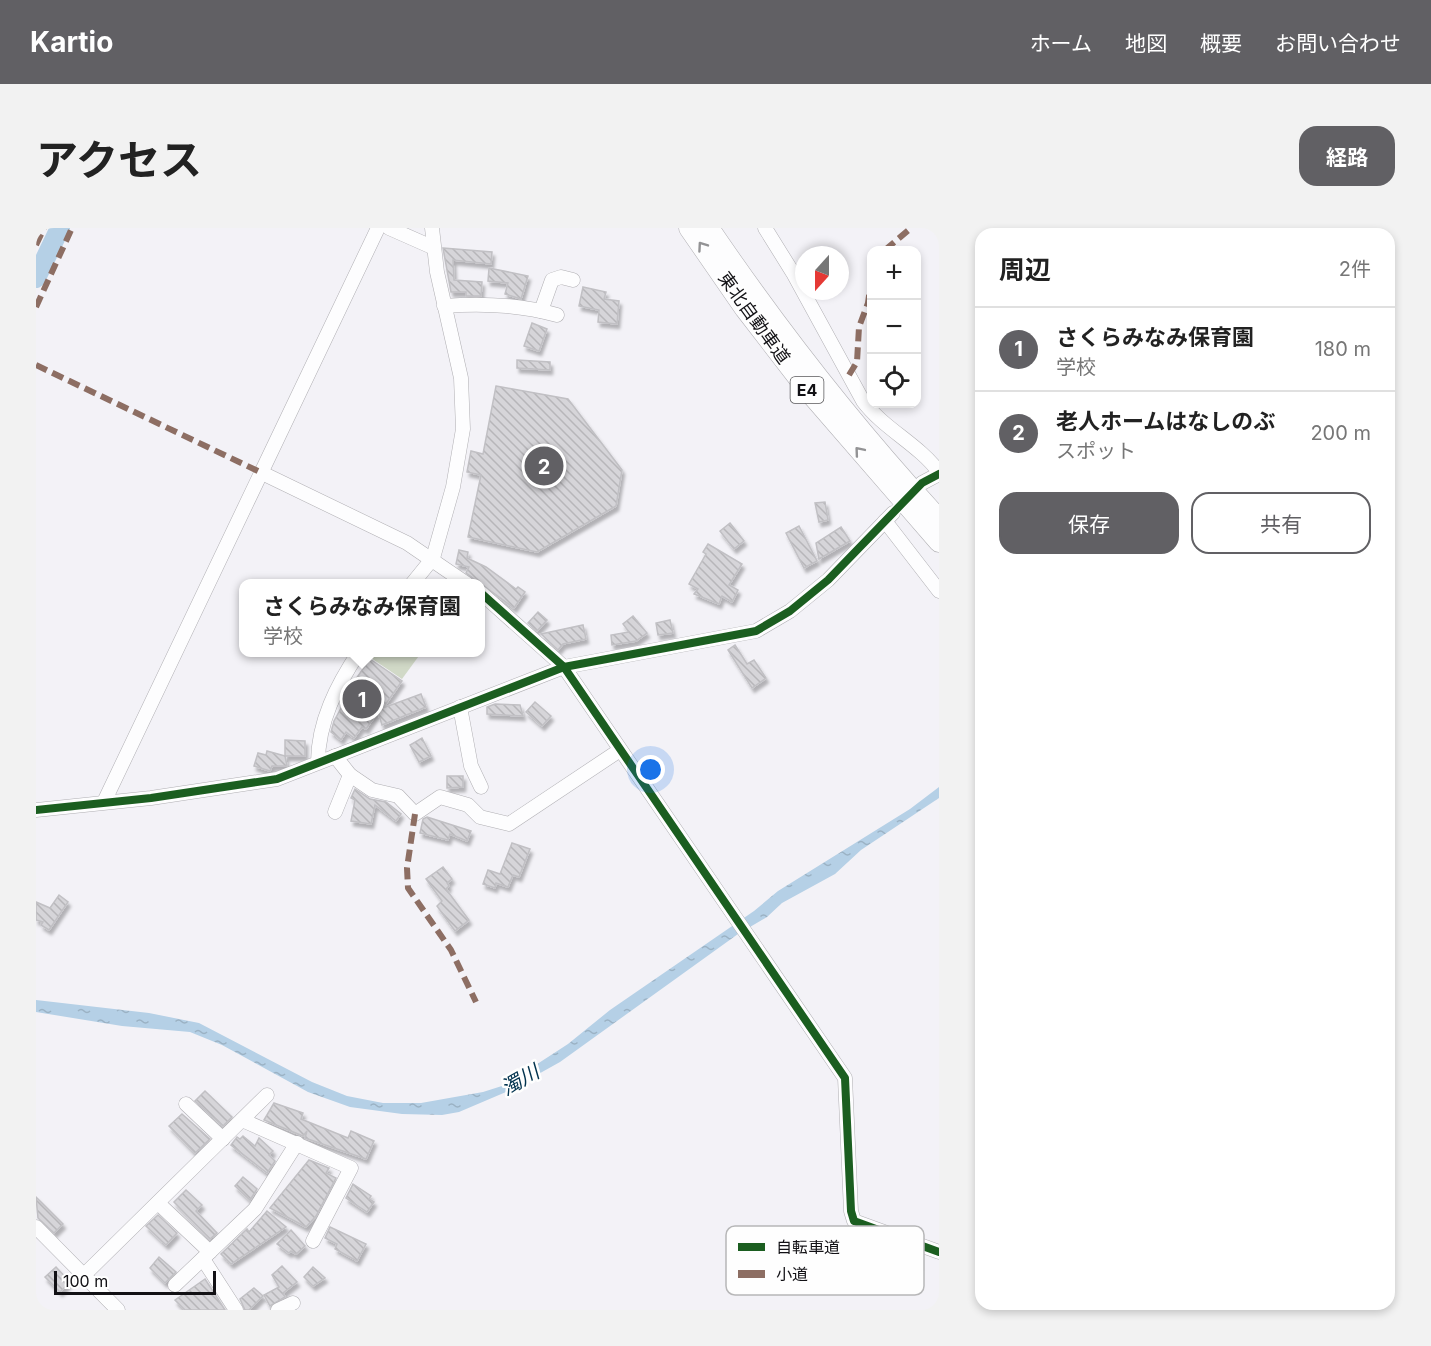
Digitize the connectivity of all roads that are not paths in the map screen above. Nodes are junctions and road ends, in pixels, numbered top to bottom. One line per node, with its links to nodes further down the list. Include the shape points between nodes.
1 (378, 228): 12 (street)
2 (389, 228): 7 (street)
3 (432, 228): 7 (street)
4 (689, 228): 16 (highway, 東北自動車道 / E4, one-way to 4, via 809,392)
5 (709, 228): 15 (highway, 東北自動車道 / E4, via 761,305 825,388)
6 (765, 228): 13 (street, via 863,401 880,421 929,459)
7 (432, 247): 9 (street)
8 (573, 280): 10 (street, via 552,280)
9 (444, 306): 10 (street, via 469,304); 17 (street, via 461,378 463,429 453,487)
10 (541, 311): 11 (street)
11 (557, 315)
12 (262, 473): 17 (street); 30 (street)
13 (939, 473): 14 (street)
14 (922, 483)
15 (939, 519)
16 (939, 542)
17 (433, 558): 18 (street); 19 (street)
18 (416, 579)
19 (460, 579)
20 (939, 591): 23 (street, via 889,517 828,580 790,612 756,631)
21 (485, 597): 23 (street)
22 (355, 657): 27 (street, via 330,705 320,735)
23 (564, 667): 24 (street); 25 (street)
24 (459, 707): 26 (street); 29 (street, via 471,766)
25 (620, 750): 28 (street, via 509,824 480,817 468,805 440,797 415,814 398,796 372,790); 39 (street, via 845,1078 851,1211 854,1221)
26 (335, 756): 27 (street); 28 (street)
27 (318, 762): 30 (street, via 277,779)
28 (350, 775): 32 (street)
29 (481, 787)
30 (104, 802): 31 (street)
31 (36, 810)
32 (335, 812)
33 (267, 1095): 35 (street)
34 (186, 1104): 36 (street)
35 (242, 1120): 36 (street); 37 (street)
36 (223, 1139): 38 (street)
37 (297, 1143): 41 (street, via 351,1168); 44 (street, via 262,1200)
38 (158, 1203): 44 (street); 45 (street)
39 (863, 1226)
40 (36, 1227): 45 (street)
41 (314, 1241)
42 (924, 1247): 43 (street)
43 (939, 1252)
44 (206, 1256): 46 (street); 49 (street)
45 (84, 1275): 48 (street)
46 (176, 1285)
47 (293, 1303): 50 (street)
48 (118, 1310)
49 (236, 1310)
50 (278, 1310)

